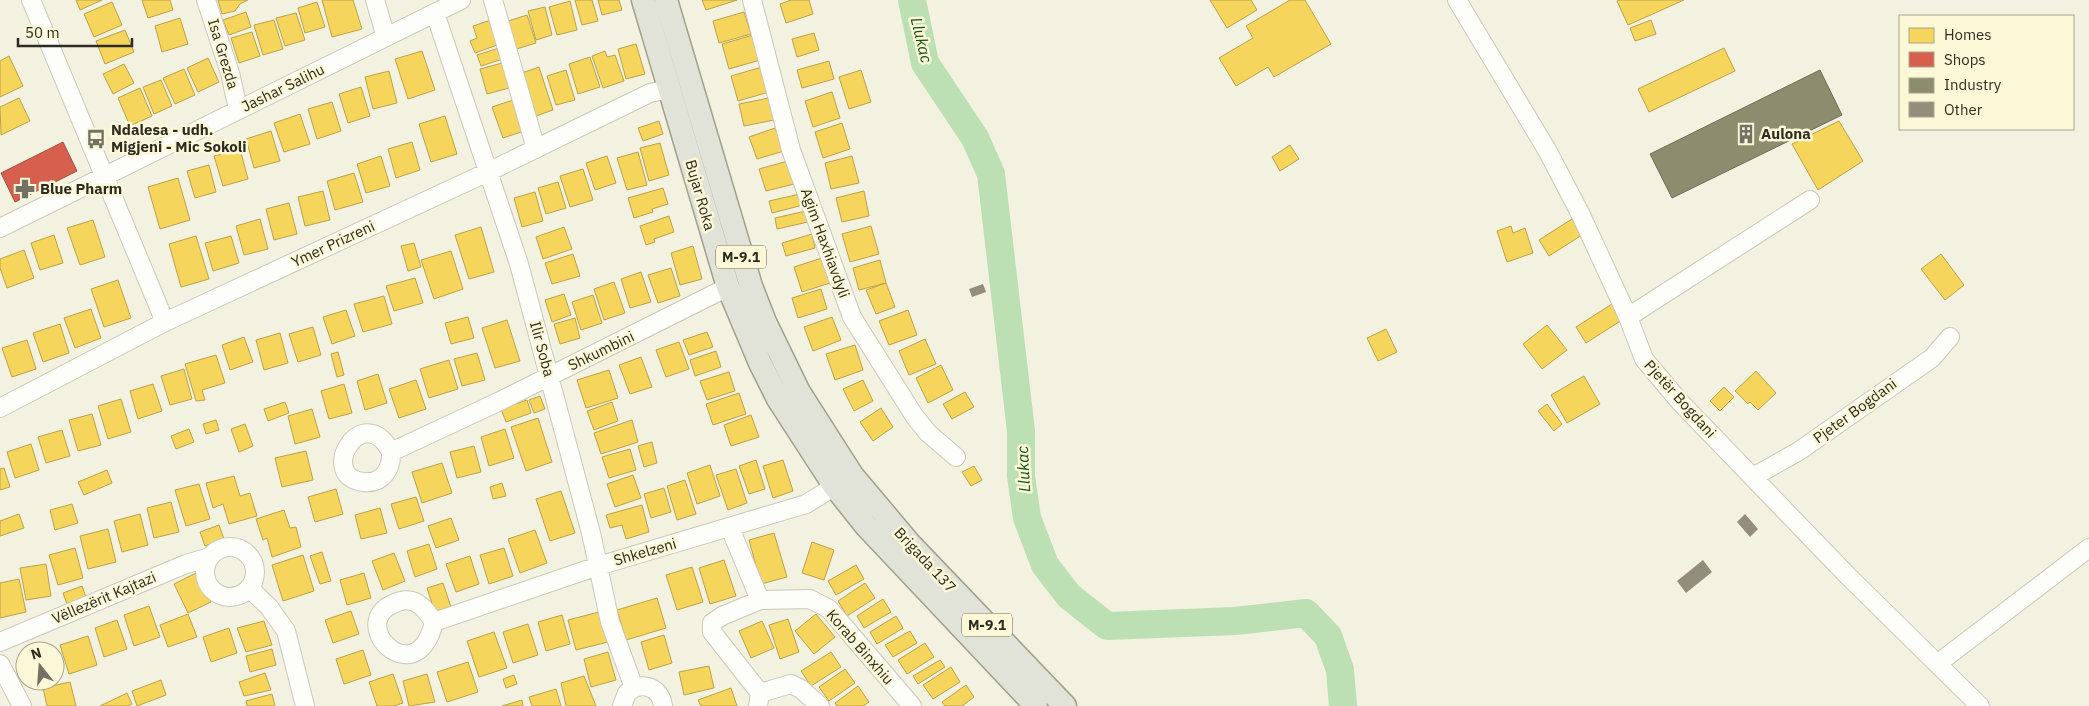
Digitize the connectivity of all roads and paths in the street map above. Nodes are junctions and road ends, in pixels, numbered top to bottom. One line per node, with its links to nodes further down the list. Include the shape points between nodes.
1 (31, 0): 16 (street)
2 (206, 0): 13 (street, Isa Grezda, via 230,72)
3 (375, 0): 11 (street)
4 (461, 0): 10 (street, Jashar Salihu)
5 (493, 0): 14 (street)
6 (643, 0): 12 (main road, Bujar Roka / M-9.1)
7 (666, 0): 28 (main road, Bujar Roka / M-9.1, via 739,249 765,322)
8 (752, 0): 26 (street, Agim Haxhiavdyli, via 791,150 852,317 915,417)
9 (1457, 0): 20 (street, Pjetër Bogdani, via 1547,150)
10 (435, 13): 11 (street, Jashar Salihu); 15 (street, Ilir Soba)
11 (386, 37): 13 (street, Jashar Salihu)
12 (669, 89): 14 (street, Ymer Prizreni, via 650,93); 19 (main road, Bujar Roka / M-9.1)
13 (238, 109): 16 (street, Jashar Salihu)
14 (536, 149): 15 (street, Ymer Prizreni)
15 (488, 172): 21 (street, Ymer Prizreni); 23 (street, Ilir Soba, via 519,264)
16 (106, 175): 18 (street, Jashar Salihu); 21 (street)
17 (1810, 200): 20 (street)
18 (0, 228)
19 (728, 287): 23 (street, Shkumbini); 28 (main road, Bujar Roka / M-9.1, via 778,399)
20 (1628, 317): 27 (street, Pjetër Bogdani, via 1644,359 1680,402)
21 (166, 322): 24 (street, Ymer Prizreni)
22 (1950, 337): 27 (street, Pjeter Bogdani, via 1932,358 1799,450)
23 (550, 376): 25 (street, Shkumbini); 32 (street, Ilir Soba)
24 (0, 408)
25 (391, 452)
26 (956, 457)
27 (1753, 477): 38 (street, Pjetër Bogdani)
28 (843, 481): 29 (street, Shkelzeni, via 806,504); 47 (main road, Brigada 137 / M-9.1, via 884,546); 48 (main road, Brigada 137 / M-9.1, via 910,544)
29 (730, 528): 32 (street, Shkelzeni); 34 (street)
30 (2089, 548): 38 (street)
31 (210, 557): 33 (street, Vëllezërit Kajtazi, via 217,550 226,548 244,552 254,565 255,574); 33 (street, via 204,575 216,594 226,598 237,597); 36 (street, Vëllezërit Kajtazi, via 186,564)
32 (598, 566): 35 (street, Shkelzeni); 39 (street, Ilir Soba, via 610,622)
33 (249, 588): 42 (street, via 286,630)
34 (760, 600): 40 (street, via 712,623 712,632); 46 (street, Korab Binxhiu, via 810,599 829,609)
35 (434, 622)
36 (0, 642)
37 (0, 664): 41 (street)
38 (1937, 664): 49 (street, Pjetër Bogdani)
39 (634, 688): 43 (street, via 625,696); 44 (street, via 646,686 654,689)
40 (759, 700): 45 (street, via 791,684)
41 (22, 706)
42 (305, 706)
43 (622, 706)
44 (663, 706)
45 (820, 706)
46 (912, 706)
47 (1036, 706)
48 (1065, 706)
49 (1980, 706)

